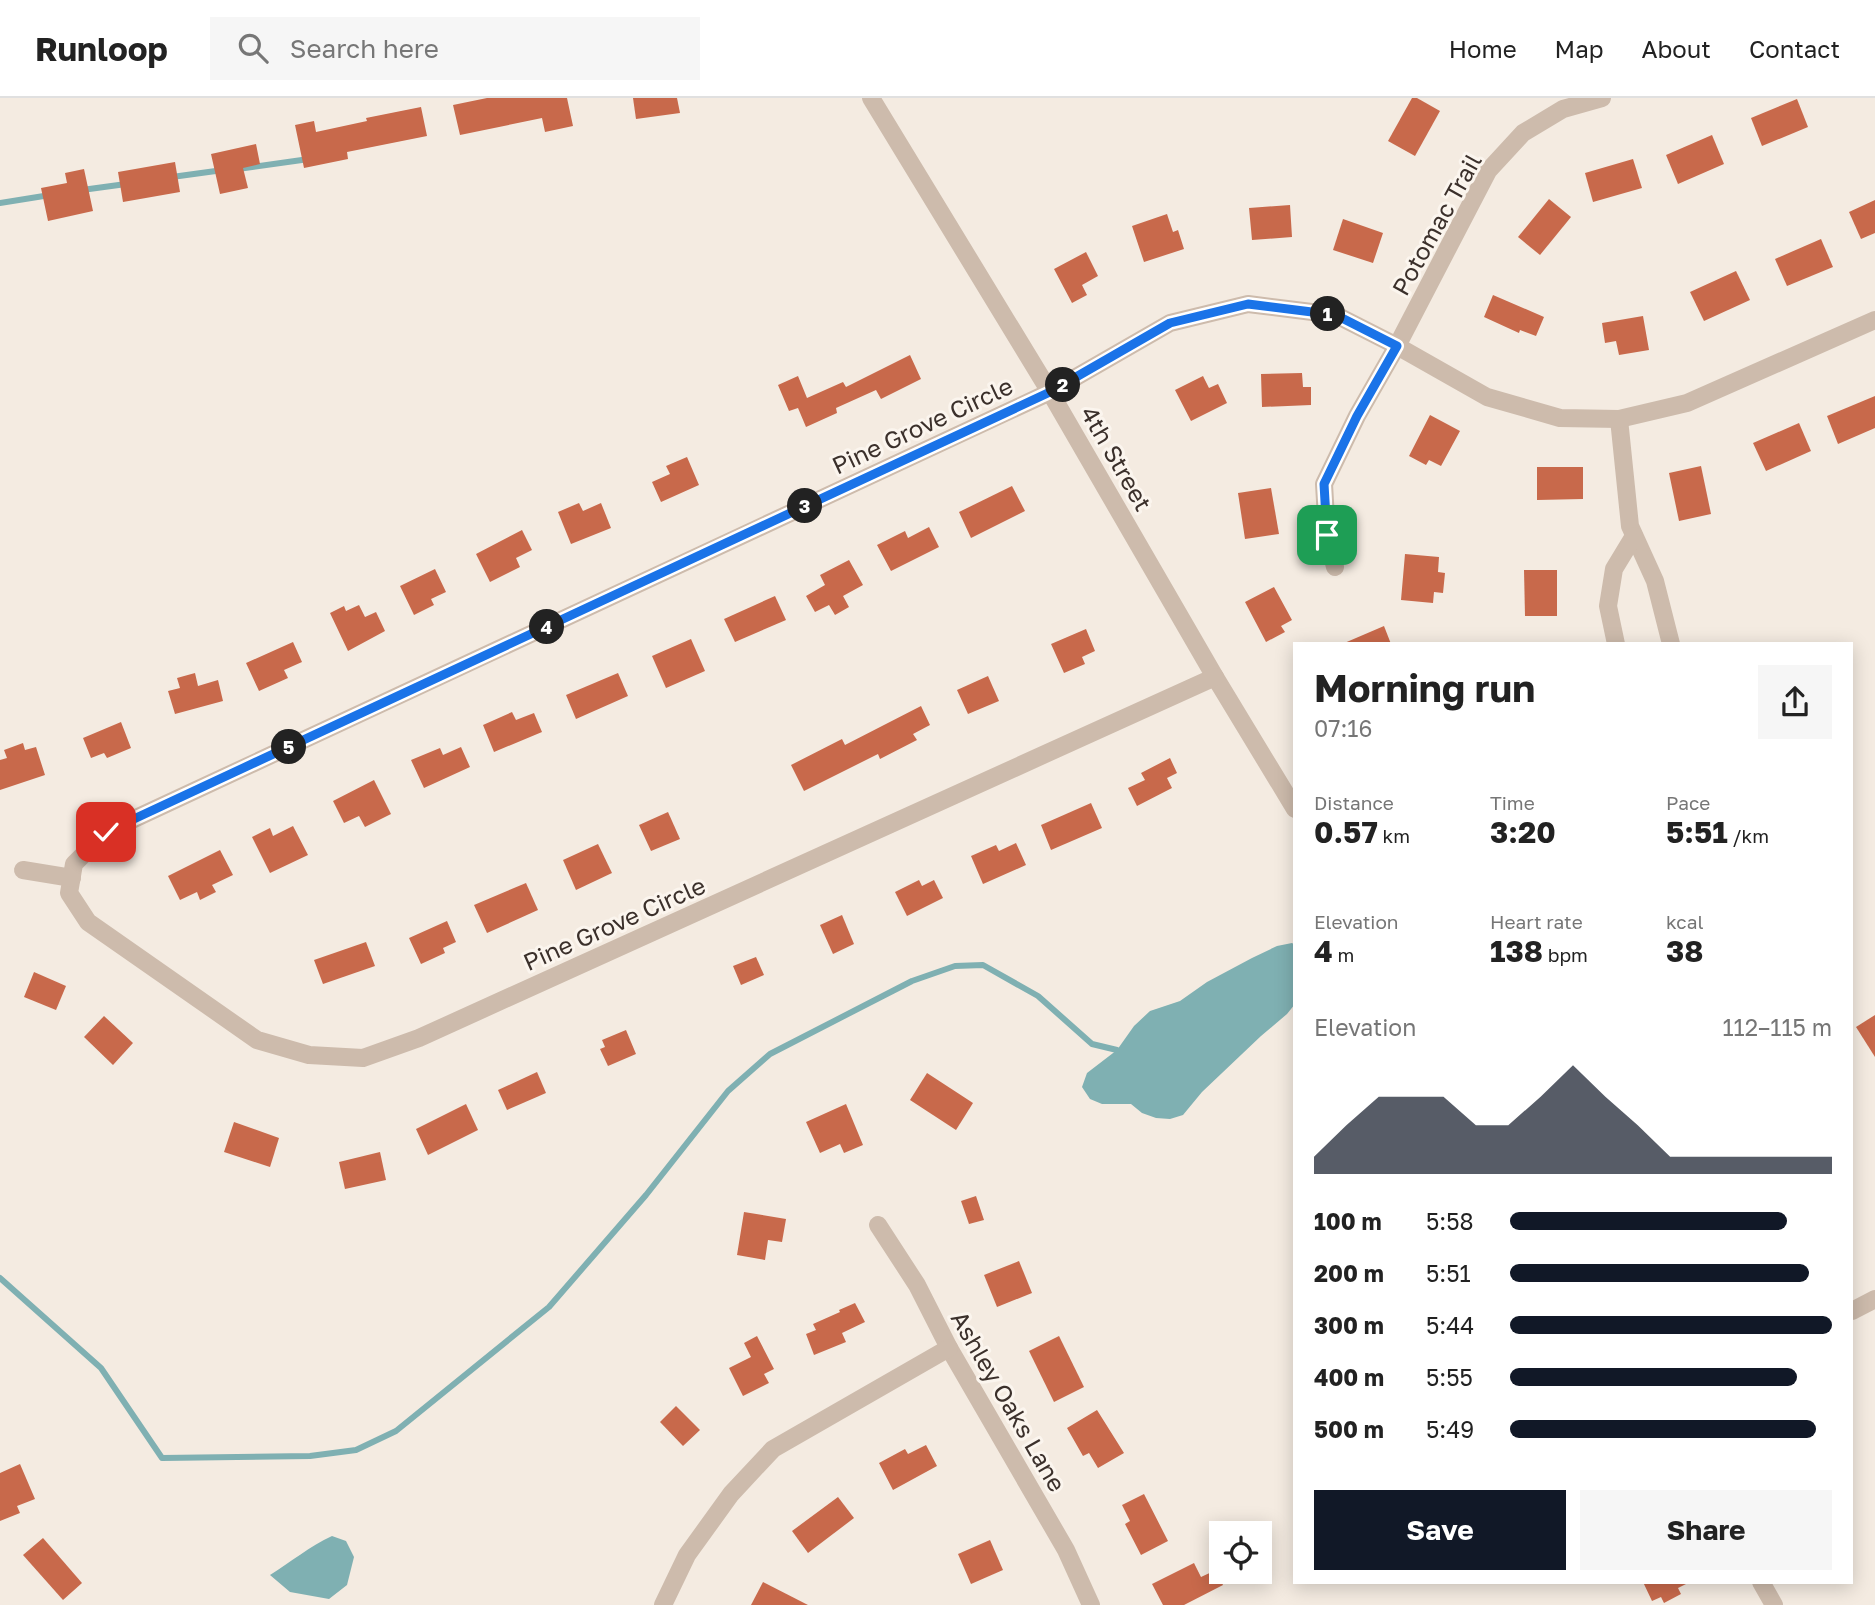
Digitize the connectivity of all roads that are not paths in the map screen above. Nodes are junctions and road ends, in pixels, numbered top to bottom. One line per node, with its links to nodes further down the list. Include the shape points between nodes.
1 (871, 98): 5 (street, 4th Street)
2 (1602, 98): 4 (street, Potomac Trail, via 1563,109 1523,133 1488,171)
3 (1875, 320): 6 (street, Pine Grove Circle, via 1688,402)
4 (1397, 346): 5 (street, Pine Grove Circle, via 1336,315 1248,304 1170,323); 6 (street, Pine Grove Circle, via 1487,397 1560,418); 8 (street, Potomac Trail, via 1324,484 1327,535)
5 (1050, 392): 11 (street, 4th Street); 14 (street, Pine Grove Circle, via 106,832 74,864)
6 (1619, 419): 7 (street)
7 (1634, 536): 9 (street, via 1614,569 1608,606); 10 (street, via 1655,581)
8 (1335, 567)
9 (1616, 642)
10 (1670, 642)
11 (1215, 677): 12 (street, 4th Street); 14 (street, Pine Grove Circle, via 419,1038 363,1058 309,1055 257,1040 88,922 69,893)
12 (1293, 806)
13 (23, 870): 14 (street)
14 (72, 878)
15 (878, 1225): 18 (street, Ashley Oaks Lane, via 917,1285)
16 (1875, 1300): 17 (street)
17 (1853, 1311)
18 (949, 1348): 20 (street, via 774,1449 731,1494 701,1535); 21 (street, Ashley Oaks Lane, via 1066,1550)
19 (1762, 1584): 22 (street)
20 (663, 1605)
21 (1091, 1605)
22 (1774, 1605)

